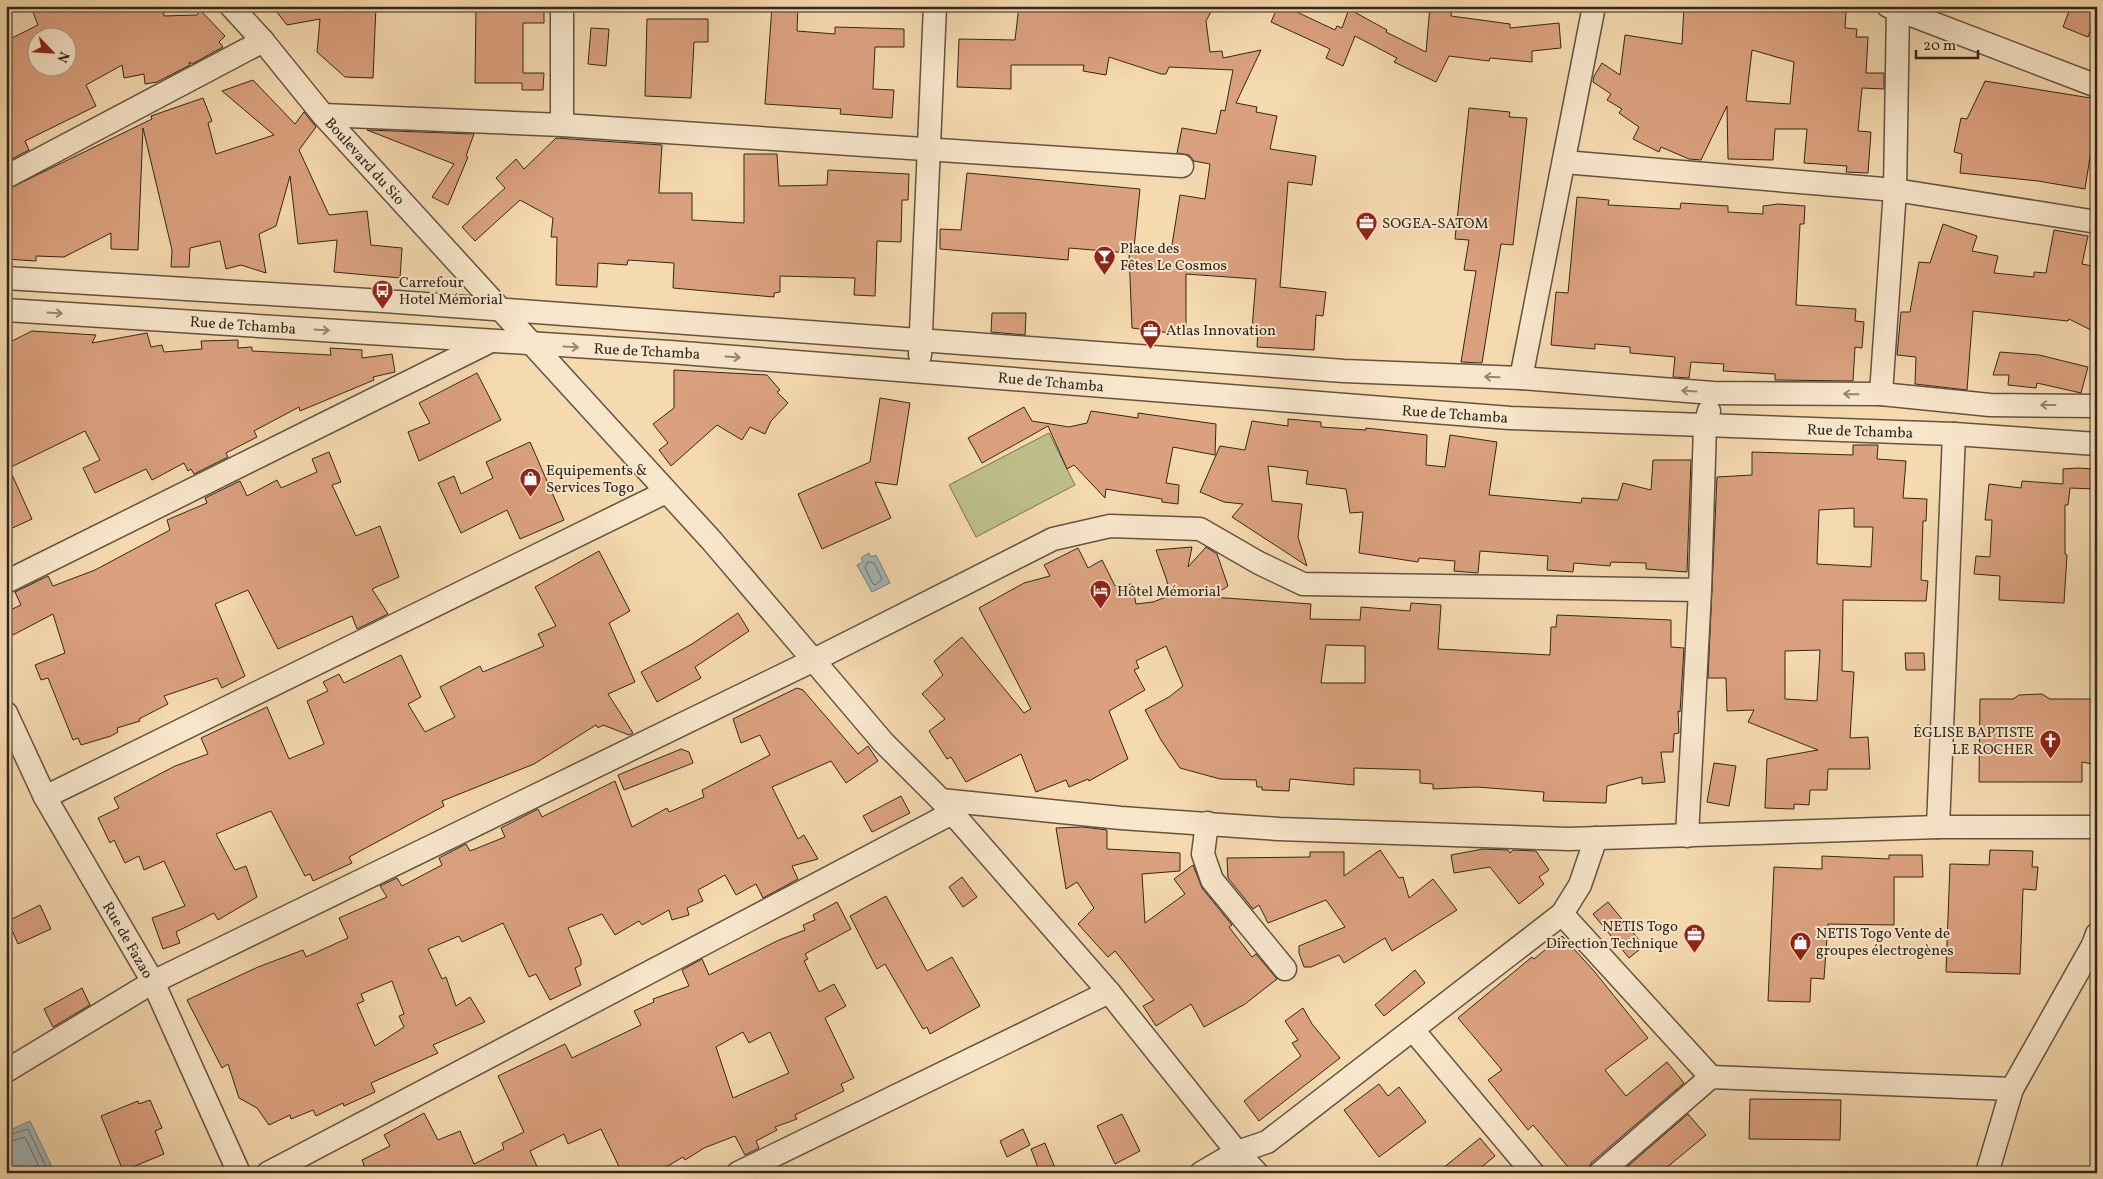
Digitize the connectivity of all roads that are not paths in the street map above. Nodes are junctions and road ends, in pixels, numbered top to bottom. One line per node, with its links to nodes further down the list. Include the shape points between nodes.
1 (232, 6): 6 (street, Boulevard du Sio)
2 (562, 6): 9 (street)
3 (934, 6): 10 (street)
4 (1594, 6): 11 (street)
5 (1893, 8): 7 (street); 14 (street)
6 (263, 41): 8 (street, Boulevard du Sio); 13 (street)
7 (2097, 86)
8 (323, 115): 9 (street); 18 (street, Boulevard du Sio)
9 (562, 125): 10 (street)
10 (930, 149): 12 (street); 20 (street)
11 (1564, 162): 14 (street); 23 (street)
12 (1182, 166)
13 (6, 177)
14 (1895, 190): 15 (street); 25 (street)
15 (2097, 222)
16 (6, 278): 18 (street, Rue de Tchamba)
17 (6, 310): 19 (street, Rue de Tchamba, one-way to 19)
18 (503, 311): 20 (street, Rue de Tchamba); 21 (street, Boulevard du Sio)
19 (490, 341): 21 (street, Rue de Tchamba); 31 (street)
20 (921, 341): 22 (street); 23 (street, Rue de Tchamba, one-way to 20, via 1344,371)
21 (531, 345): 22 (street, Rue de Tchamba, one-way to 22); 30 (street, Boulevard du Sio)
22 (919, 371): 27 (street, Rue de Tchamba, via 1482,416)
23 (1521, 378): 24 (street, Rue de Tchamba, one-way to 23)
24 (1713, 393): 25 (street, Rue de Tchamba, one-way to 24); 27 (street)
25 (1881, 394): 26 (street, Rue de Tchamba, one-way to 25, via 1990,405)
26 (2097, 406)
27 (1706, 425): 28 (street, Rue de Tchamba); 32 (street)
28 (1954, 434): 29 (street, Rue de Tchamba); 38 (street)
29 (2097, 444)
30 (666, 492): 33 (street, Boulevard du Sio); 35 (street)
31 (6, 582)
32 (1700, 590): 33 (street, via 1303,584 1259,564 1200,529 1110,526 1053,539); 40 (street)
33 (814, 660): 36 (street, Boulevard du Sio, via 882,742); 45 (street)
34 (6, 713): 35 (street, Rue de Fazao)
35 (45, 797): 45 (street, Rue de Fazao)
36 (946, 807): 37 (street); 46 (street, Boulevard du Sio); 54 (street)
37 (1207, 823): 41 (street, via 1279,829); 44 (street, via 1203,854 1212,880)
38 (1938, 827): 39 (street); 40 (street)
39 (2097, 827)
40 (1687, 836): 41 (street)
41 (1596, 838): 42 (street, via 1580,885)
42 (1562, 914): 47 (street); 49 (street)
43 (2096, 942): 50 (street)
44 (1285, 969)
45 (153, 982): 48 (street); 53 (street, Rue de Fazao)
46 (1109, 992): 51 (street, Boulevard du Sio); 55 (street)
47 (1413, 1030): 51 (street, via 1267,1142); 58 (street)
48 (6, 1072)
49 (1711, 1078): 50 (street); 59 (street)
50 (2012, 1089): 52 (street)
51 (1237, 1152): 56 (street); 57 (street, Boulevard du Sio)
52 (1993, 1172)
53 (239, 1173)
54 (268, 1173)
55 (738, 1173)
56 (1201, 1173)
57 (1257, 1173)
58 (1533, 1173)
59 (1600, 1173)

